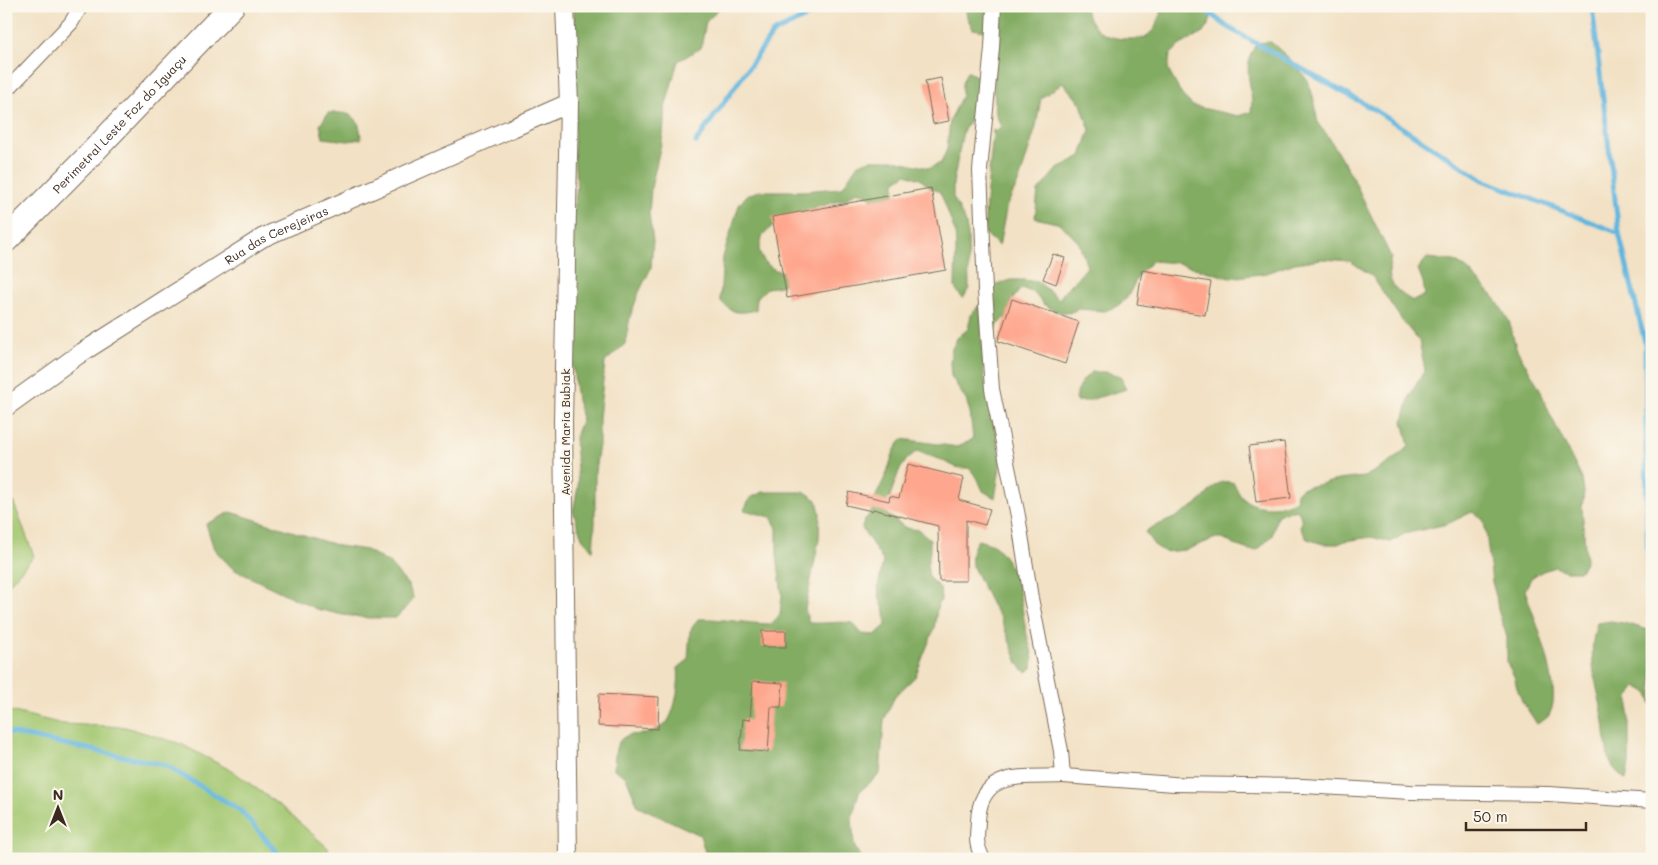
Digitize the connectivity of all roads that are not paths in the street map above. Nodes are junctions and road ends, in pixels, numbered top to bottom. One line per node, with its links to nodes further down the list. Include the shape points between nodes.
1 (81, 6): 5 (street, via 71,23)
2 (232, 6): 7 (highway, Perimetral Leste Foz do Iguaçu)
3 (565, 6): 6 (street, Avenida Maria Bubiak)
4 (994, 6): 9 (street, via 980,170 991,379)
5 (6, 91)
6 (569, 103): 8 (street, Rua das Cerejeiras, via 262,238 78,355); 11 (street, Avenida Maria Bubiak, via 563,422)
7 (6, 240)
8 (6, 407)
9 (1063, 776): 10 (street, via 1174,784 1549,794); 12 (street, via 1006,779 985,793 978,813 976,846)
10 (1652, 801)
11 (568, 859)
12 (983, 859)

